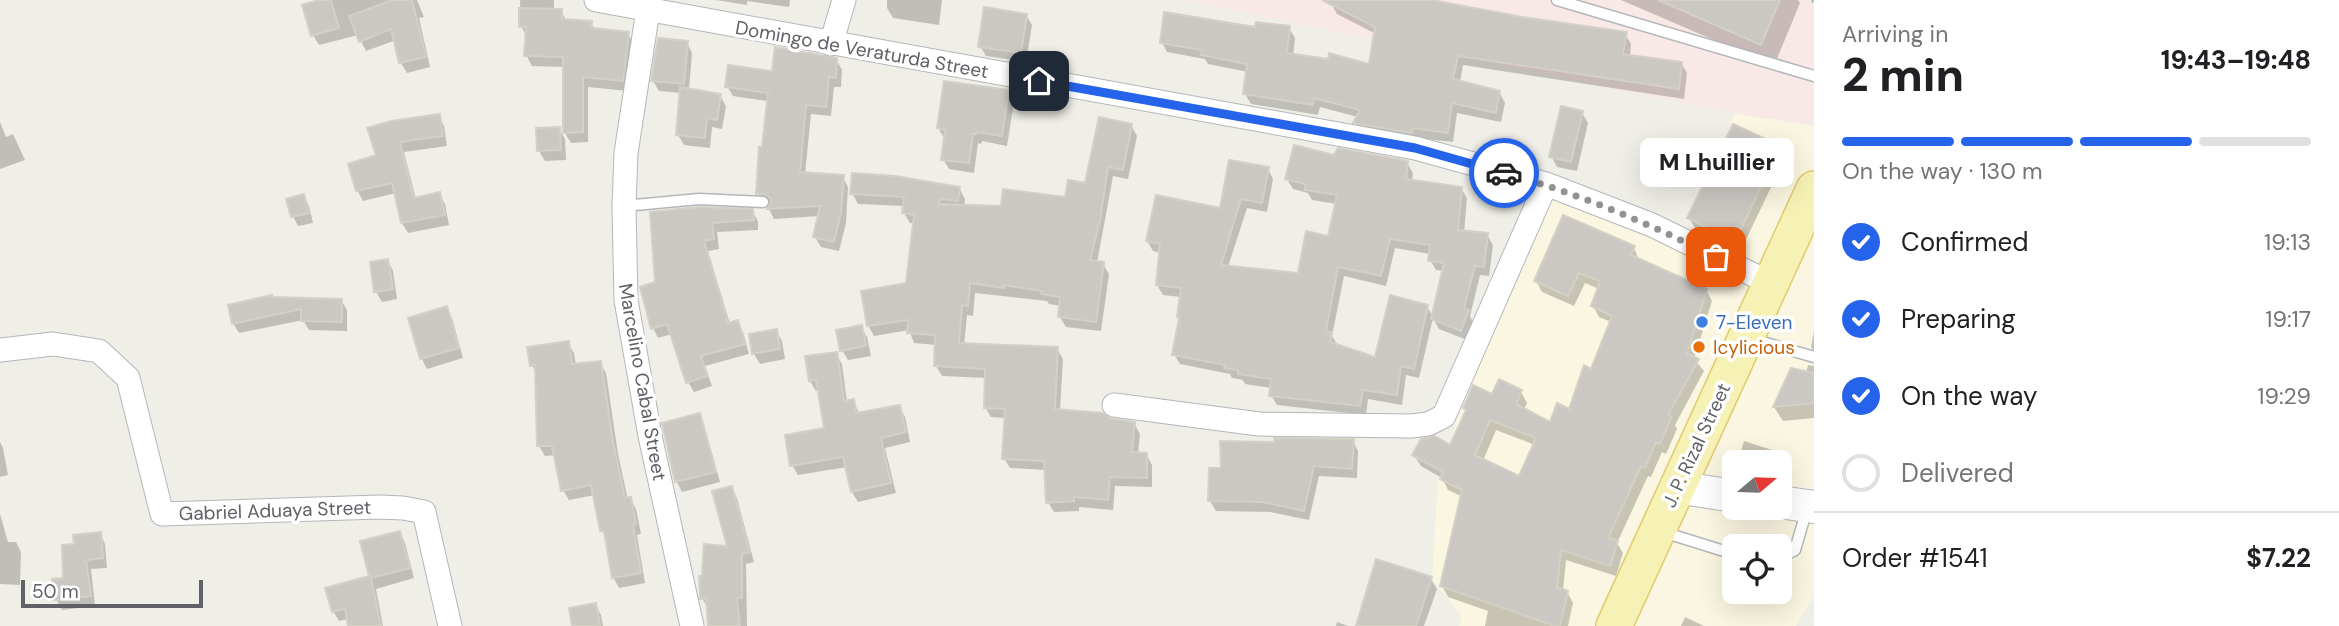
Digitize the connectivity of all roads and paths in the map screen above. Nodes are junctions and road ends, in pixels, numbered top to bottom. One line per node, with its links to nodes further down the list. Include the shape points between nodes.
1 (596, 0): 4 (street, Domingo de Veraturda Street)
2 (844, 0): 5 (street)
3 (1557, 0): 6 (lane)
4 (648, 10): 5 (street, Domingo de Veraturda Street); 9 (street, Marcelino Cabal Street, via 626,153)
5 (831, 44): 7 (street, Domingo de Veraturda Street, via 1415,148)
6 (1814, 76)
7 (1546, 184): 11 (street, Domingo de Veraturda Street, via 1652,225); 15 (street, via 1444,416 1411,426 1259,424)
8 (763, 202): 9 (lane, via 699,199)
9 (624, 206): 23 (street, Marcelino Cabal Street, via 626,300)
10 (1810, 208): 11 (main road, J. P. Rizal Street)
11 (1770, 283): 12 (main road, J. P. Rizal Street)
12 (1745, 337): 14 (lane); 16 (main road, J. P. Rizal Street)
13 (0, 350): 22 (street, Gabriel Aduaya Street, via 53,344 99,351 128,378 162,514 379,507 424,512)
14 (1814, 357)
15 (1114, 405)
16 (1676, 487): 17 (main road); 19 (main road, J. P. Rizal Street)
17 (1722, 494)
18 (1800, 505): 21 (lane)
19 (1657, 530): 20 (lane); 24 (main road, J. P. Rizal Street)
20 (1722, 550)
21 (1792, 552)
22 (450, 626)
23 (692, 626)
24 (1614, 626)

